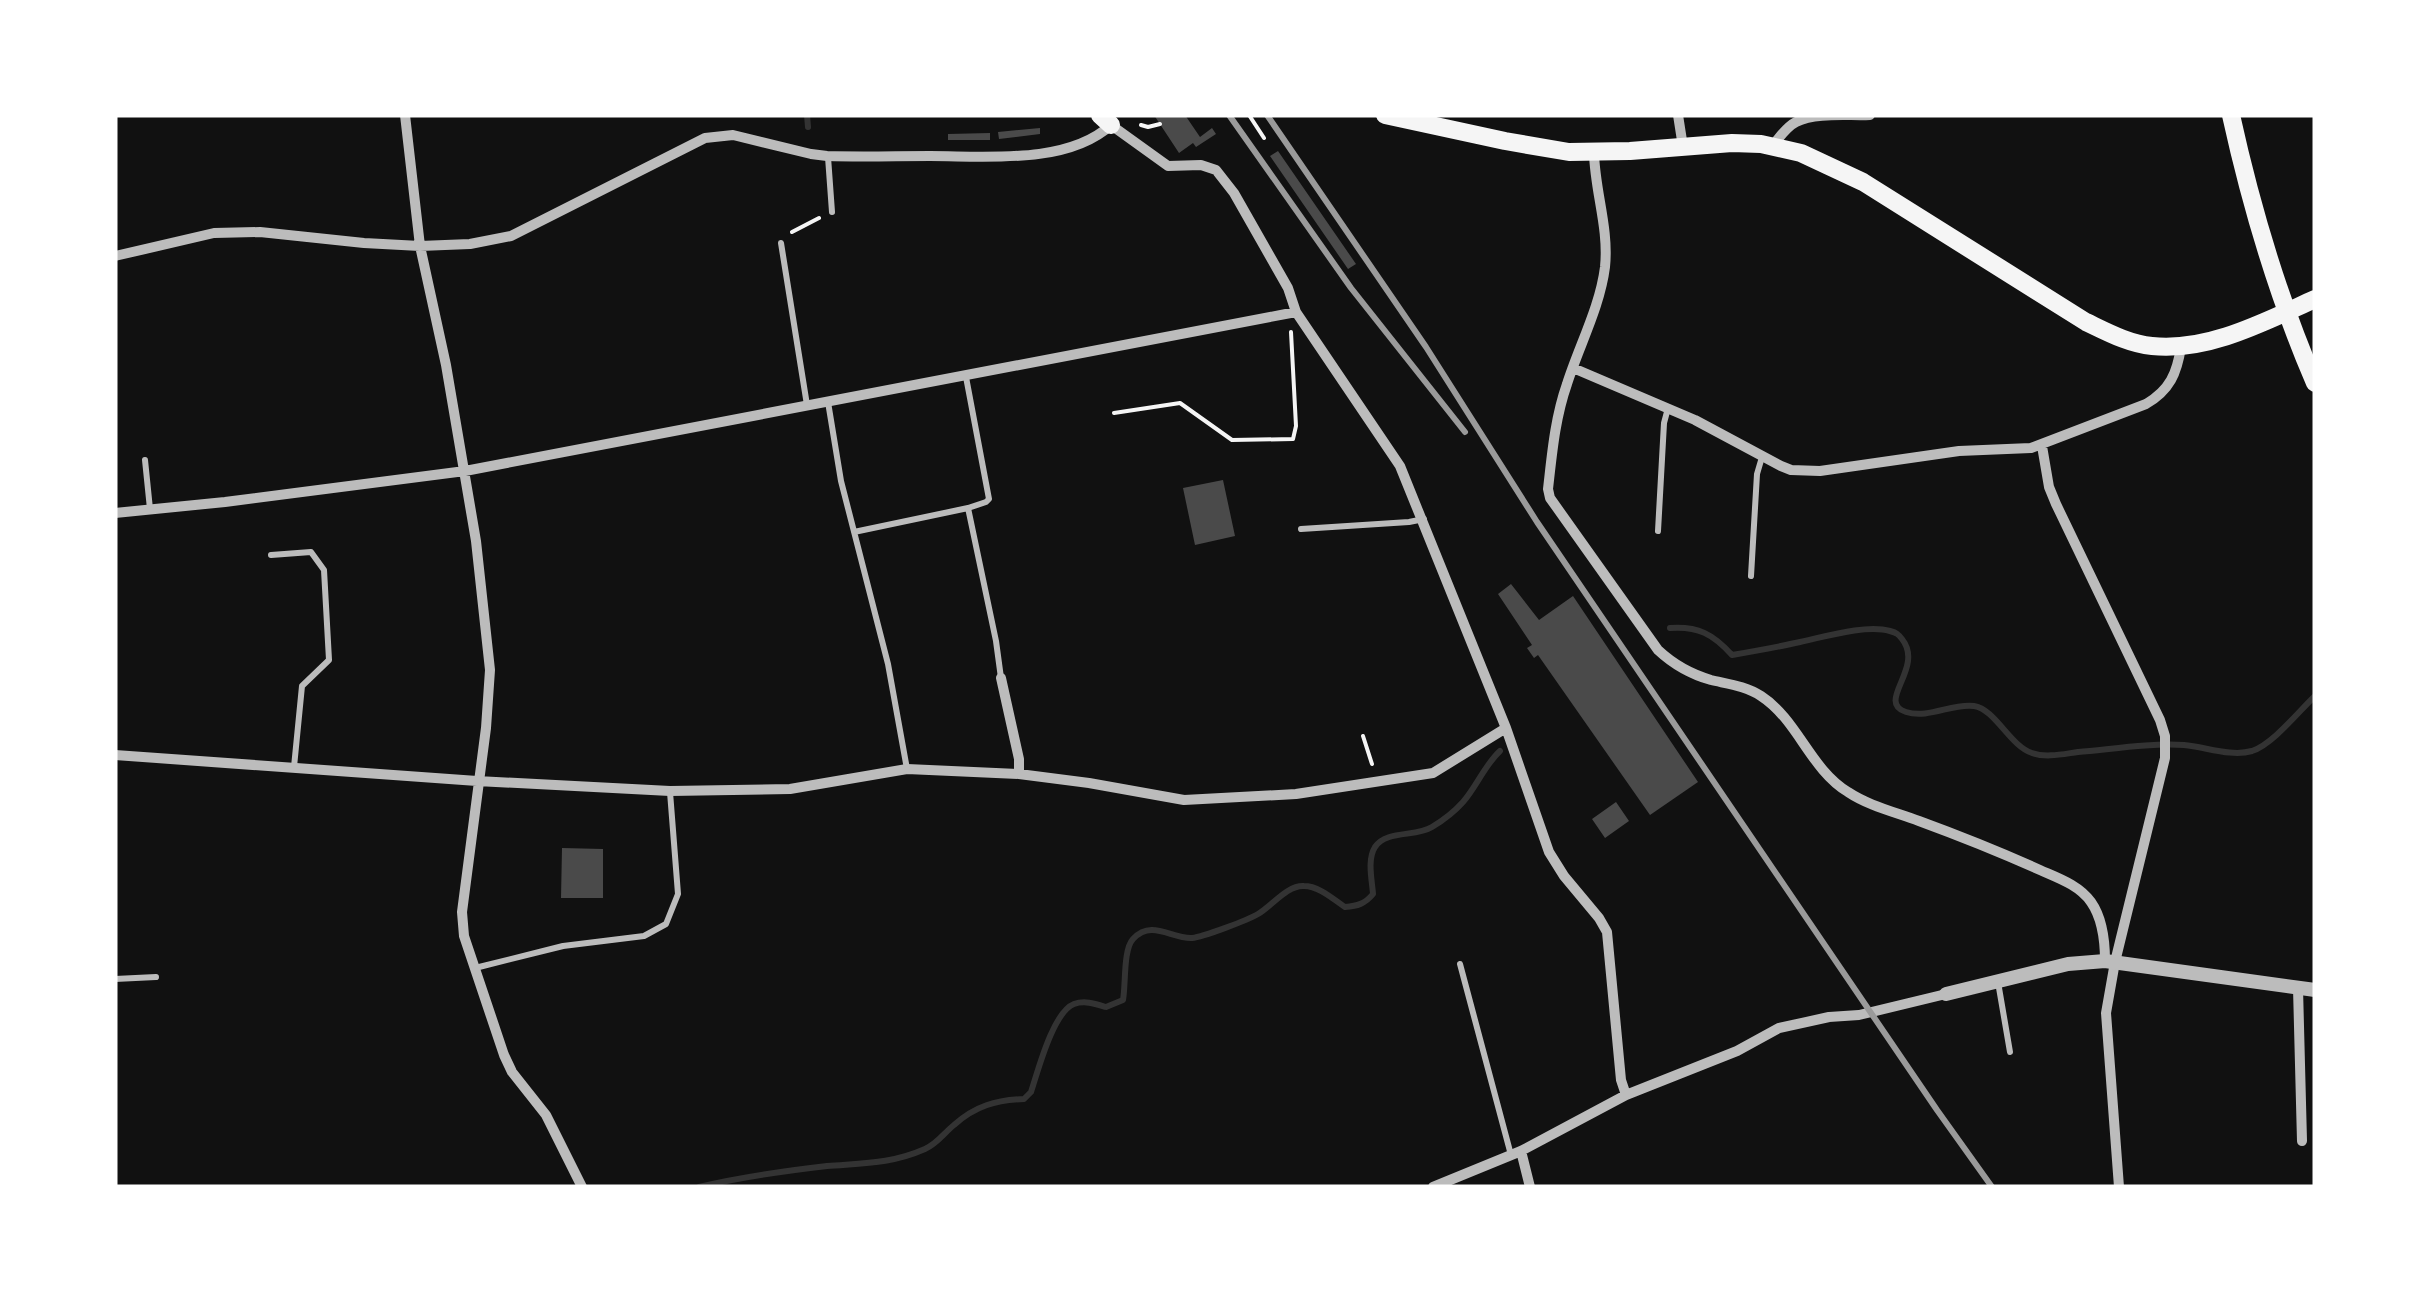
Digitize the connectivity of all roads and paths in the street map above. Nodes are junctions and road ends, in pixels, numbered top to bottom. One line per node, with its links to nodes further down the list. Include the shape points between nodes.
1 (405, 115): 18 (street)
2 (1249, 115): 11 (path)
3 (1386, 115): 14 (main road, via 1505,142)
4 (1678, 115): 13 (street)
5 (1870, 115): 12 (street, via 1798,121)
6 (2231, 115): 21 (main road)
7 (1149, 118): 10 (path)
8 (1117, 119): 10 (path); 15 (street, via 1077,146 1025,155); 22 (street, via 1168,166 1209,166 1224,177)
9 (1160, 124): 10 (path)
10 (1148, 127)
11 (1264, 138)
12 (1773, 146): 13 (main road); 23 (main road, via 1864,182 2086,322 2138,343)
13 (1683, 147): 14 (main road)
14 (1594, 153): 24 (street, via 1604,270)
15 (828, 156): 16 (lane); 18 (street, via 718,135 512,236)
16 (832, 212): 17 (path)
17 (781, 243): 28 (lane)
18 (420, 246): 19 (street, via 214,233); 34 (street)
19 (115, 256)
20 (2315, 299): 21 (main road)
21 (2287, 311): 23 (main road); 26 (main road)
22 (1296, 312): 25 (street); 30 (path, via 1294,439 1232,440 1180,402); 38 (street, via 1400,466)
23 (2181, 346): 31 (street, via 2170,384 2159,396)
24 (1573, 368): 29 (street); 54 (street, via 1557,419 1550,498 1658,650 1688,672 1760,695 1848,792 2075,886 2097,913)
25 (966, 377): 27 (street); 35 (lane, via 989,499)
26 (2315, 382)
27 (828, 402): 28 (street); 41 (lane)
28 (808, 405): 34 (street)
29 (1668, 408): 32 (street); 40 (lane)
30 (1114, 413)
31 (2042, 446): 32 (street, via 1820,471 1791,470); 54 (street, via 2056,504 2165,736 2166,758)
32 (1762, 457): 43 (lane)
33 (145, 460): 36 (lane)
34 (465, 471): 36 (street); 52 (street, via 490,670)
35 (968, 508): 41 (lane); 44 (lane)
36 (150, 510): 37 (street)
37 (115, 513)
38 (1424, 519): 39 (lane); 45 (street)
39 (1301, 529)
40 (1658, 530)
41 (854, 532): 49 (lane)
42 (271, 555): 48 (lane, via 312,552 324,570 329,660 302,686)
43 (1751, 576)
44 (1001, 678): 50 (street)
45 (1506, 728): 50 (street, via 1434,773 1296,794 1184,800); 64 (street, via 1550,852 1607,932)
46 (1363, 736): 51 (path)
47 (115, 755): 48 (street)
48 (294, 767): 52 (street)
49 (907, 769): 50 (street); 53 (street, via 790,789)
50 (1019, 774)
51 (1374, 774)
52 (477, 781): 53 (street); 56 (street, via 462,912)
53 (670, 791): 56 (lane, via 678,894 666,924 644,936 562,946)
54 (2110, 961): 59 (street); 60 (street); 70 (street, via 2106,1030)
55 (1460, 964): 66 (lane)
56 (474, 969): 67 (street, via 512,1072 546,1115)
57 (156, 977): 58 (lane)
58 (115, 979)
59 (1997, 980): 62 (street); 63 (lane)
60 (2298, 988): 61 (street); 65 (street)
61 (2315, 990)
62 (1946, 994): 64 (street, via 1779,1028)
63 (2010, 1052)
64 (1626, 1096): 66 (street)
65 (2302, 1141)
66 (1516, 1153): 68 (street); 69 (street)
67 (582, 1187)
68 (1433, 1187)
69 (1530, 1187)
70 (2119, 1187)

